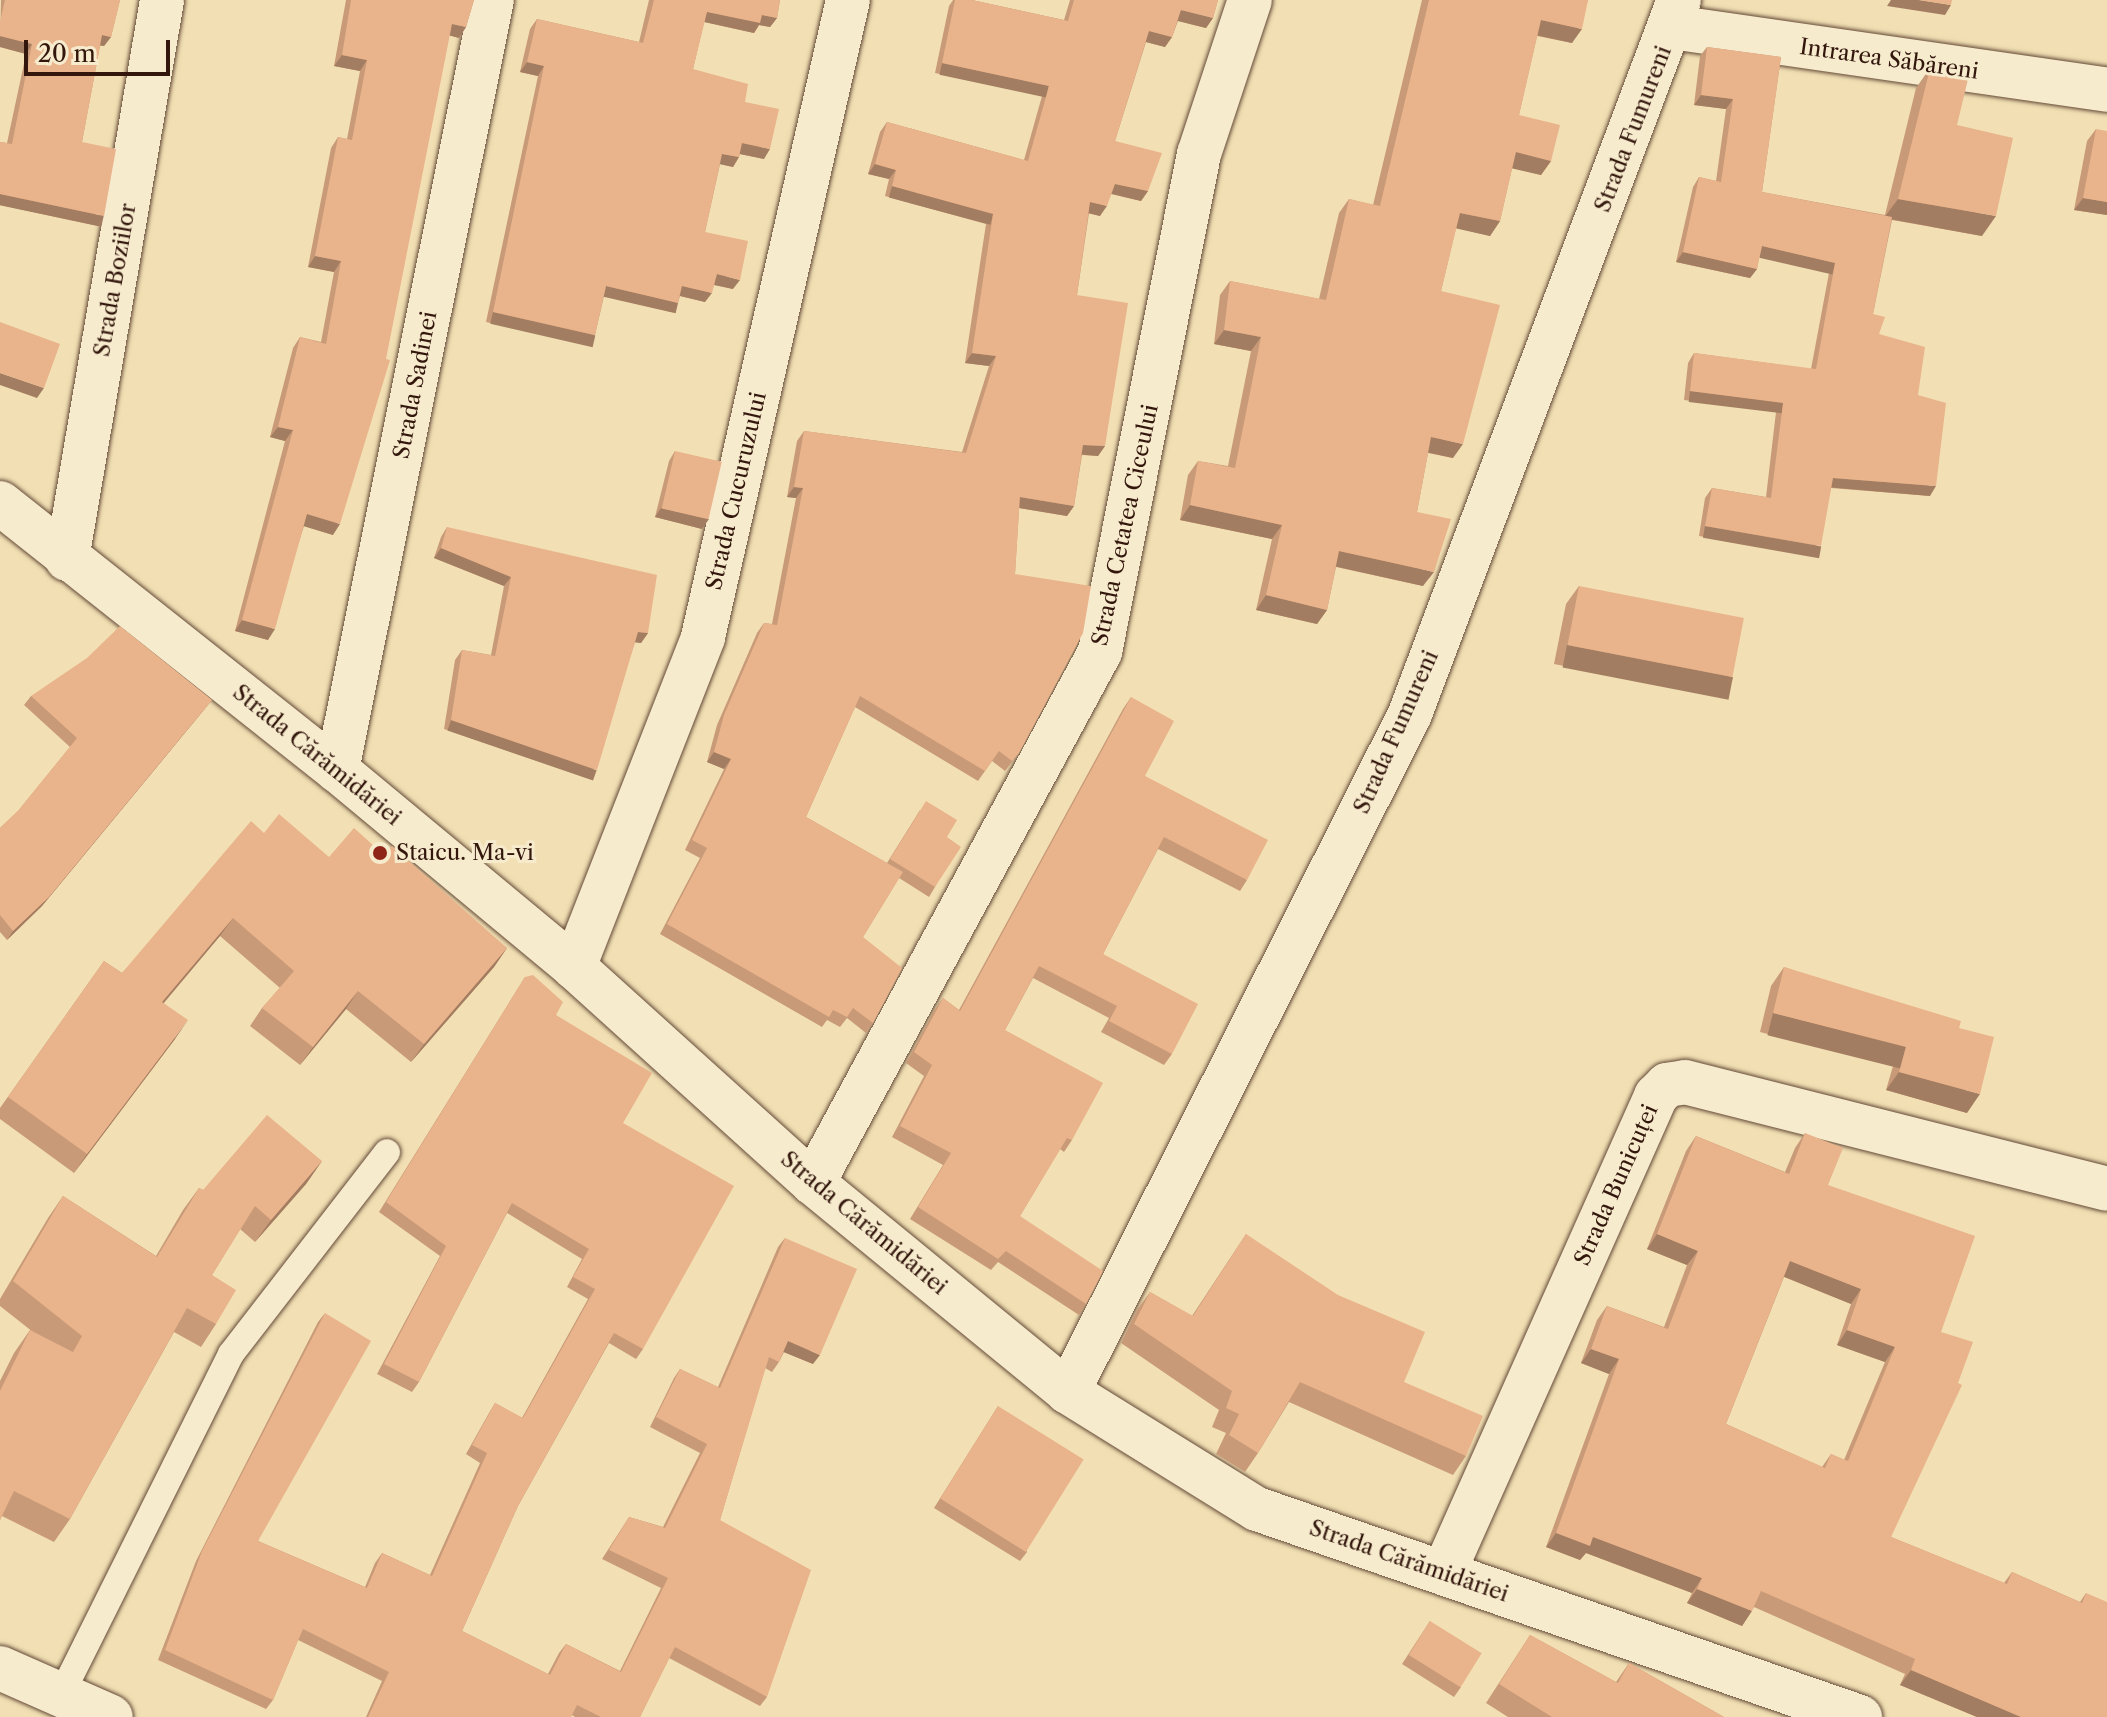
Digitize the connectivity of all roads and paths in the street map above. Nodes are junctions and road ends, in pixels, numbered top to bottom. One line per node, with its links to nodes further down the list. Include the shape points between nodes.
1 (162, 0): 8 (street, Strada Boziilor)
2 (492, 0): 9 (street, Strada Sadinei)
3 (848, 0): 10 (street, Strada Cucuruzului, via 703,637)
4 (1250, 0): 12 (street, Strada Cetatea Ciceului, via 1199,154 1100,652)
5 (1675, 14): 6 (street, Intrarea Săbăreni); 14 (street, Strada Fumureni, via 1410,714)
6 (2107, 90)
7 (0, 503): 8 (street, Strada Cărămidăriei)
8 (67, 559): 9 (street, Strada Cărămidăriei)
9 (337, 770): 10 (street, Strada Cărămidăriei)
10 (574, 967): 12 (street, Strada Cărămidăriei)
11 (387, 1152): 17 (lane, via 231,1354)
12 (813, 1183): 14 (street, Strada Cărămidăriei)
13 (2107, 1189): 15 (street, Strada Bunicuței, via 1685,1082 1667,1085 1656,1096)
14 (1068, 1392): 15 (street, Strada Cărămidăriei, via 1257,1509)
15 (1444, 1572): 19 (street, Strada Cărămidăriei)
16 (0, 1668): 17 (street)
17 (61, 1695): 18 (street)
18 (111, 1717)
19 (1860, 1717)

